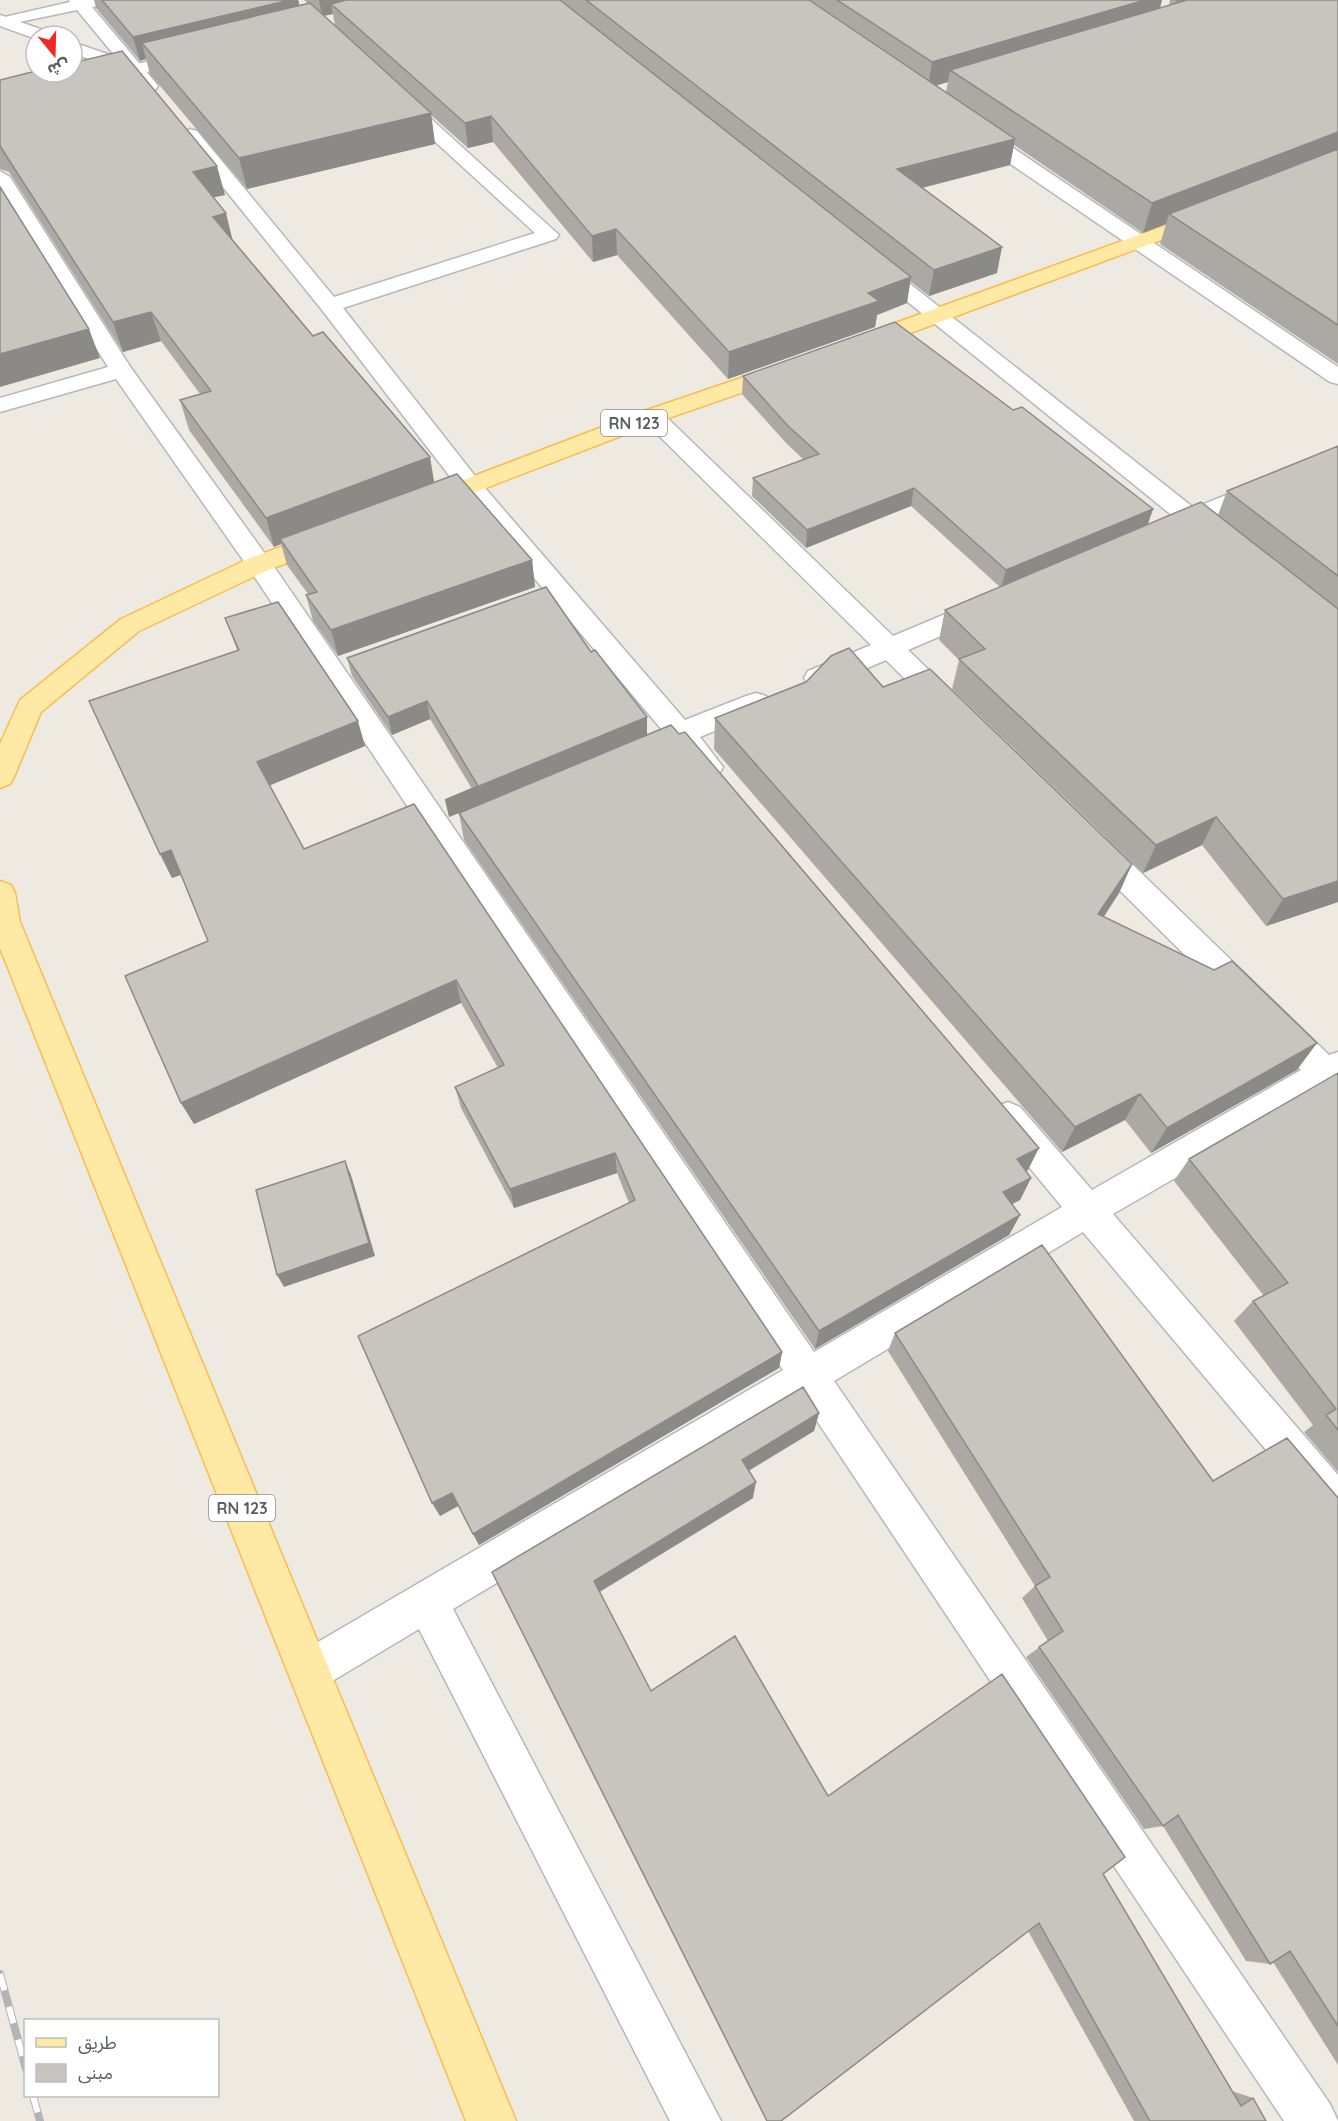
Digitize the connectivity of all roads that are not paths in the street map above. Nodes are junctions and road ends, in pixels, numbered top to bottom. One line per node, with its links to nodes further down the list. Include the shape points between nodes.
1 (87, 2): 2 (street); 6 (street)
2 (2, 21): 3 (street)
3 (24, 29)
4 (84, 51): 6 (street)
5 (203, 53): 6 (street)
6 (135, 69): 7 (street); 14 (street)
7 (84, 82)
8 (386, 87): 14 (street, via 549,235)
9 (964, 123): 12 (street)
10 (0, 177): 18 (street)
11 (1228, 208): 12 (main road)
12 (1140, 243): 15 (main road); 19 (street)
13 (856, 250): 15 (street)
14 (330, 305): 23 (street)
15 (939, 316): 16 (main road); 25 (street)
16 (839, 351)
17 (806, 362): 21 (main road, RN 123)
18 (122, 369): 20 (street); 29 (street)
19 (1338, 377)
20 (0, 405)
21 (652, 416): 23 (main road, RN 123); 31 (street)
22 (1338, 457): 25 (street)
23 (470, 486): 24 (main road, RN 123); 33 (street, via 547,594)
24 (403, 511)
25 (1192, 518): 27 (street); 28 (street)
26 (347, 531): 29 (main road)
27 (1149, 537)
28 (1228, 547)
29 (259, 564): 35 (main road, via 130,625 30,707); 42 (street, via 342,667)
30 (1009, 597): 31 (street)
31 (890, 648): 32 (street); 33 (street)
32 (967, 723)
33 (681, 734): 34 (street); 36 (street)
34 (637, 752)
35 (0, 777)
36 (727, 788)
37 (1078, 831): 39 (street)
38 (0, 893): 45 (main road, RN 123, via 5,922)
39 (1334, 1074): 41 (street)
40 (987, 1094): 41 (street)
41 (1087, 1210): 42 (street); 43 (street)
42 (808, 1377): 44 (street); 48 (street)
43 (1338, 1505)
44 (427, 1601): 45 (street); 47 (street)
45 (309, 1671): 46 (main road, RN 123)
46 (491, 2121)
47 (696, 2121)
48 (1312, 2121)

